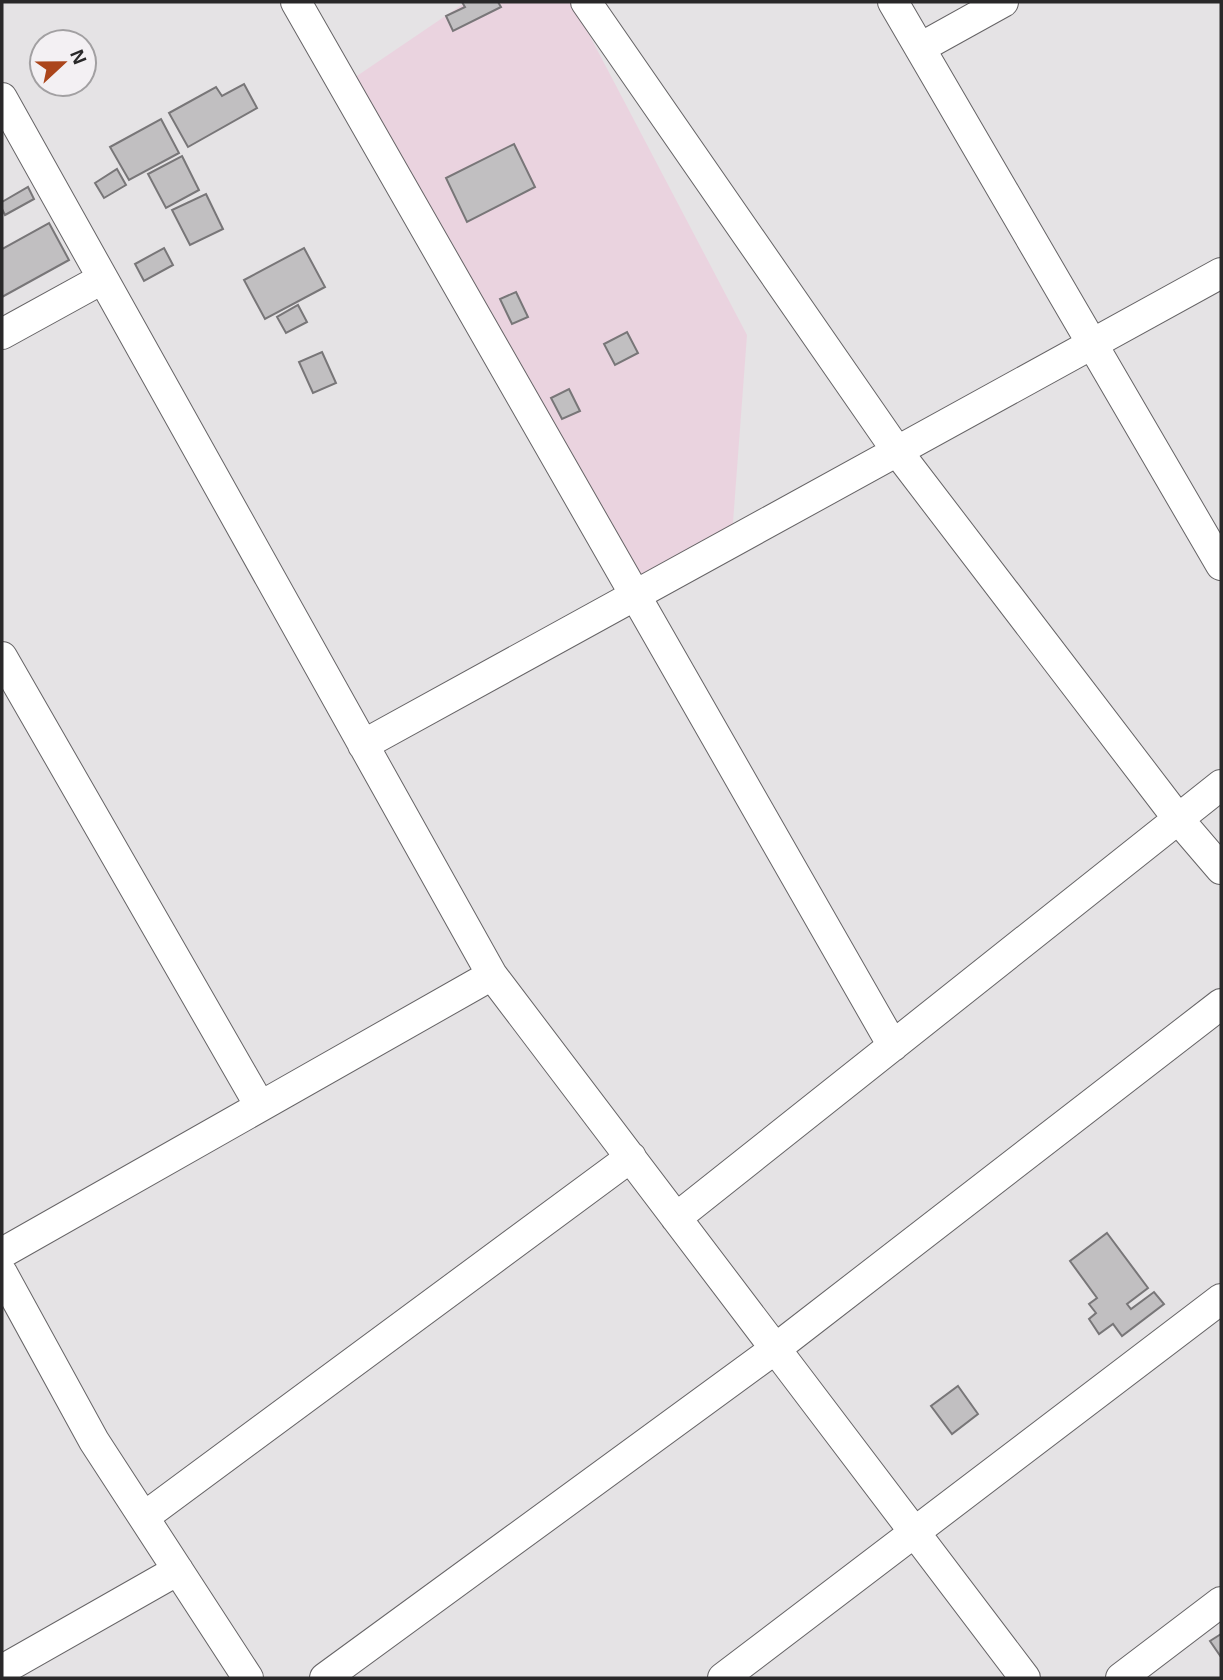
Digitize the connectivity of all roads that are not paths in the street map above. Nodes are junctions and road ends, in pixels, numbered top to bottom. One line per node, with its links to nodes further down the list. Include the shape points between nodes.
1 (296, 2): 13 (street)
2 (586, 2): 11 (street)
3 (893, 2): 5 (street)
4 (1003, 2): 5 (street)
5 (920, 48): 10 (street)
6 (2, 98): 8 (street)
7 (1221, 272): 10 (street)
8 (102, 278): 9 (street); 15 (street)
9 (2, 334)
10 (1092, 344): 11 (street); 12 (street)
11 (897, 451): 13 (street); 17 (street)
12 (1221, 565)
13 (635, 594): 15 (street); 21 (street)
14 (2, 657): 22 (street)
15 (363, 745): 19 (street)
16 (1221, 785): 17 (street)
17 (1179, 820): 18 (street); 21 (street)
18 (1221, 869)
19 (492, 975): 22 (street); 23 (street)
20 (1221, 1004): 28 (street)
21 (892, 1046): 24 (street)
22 (260, 1107): 25 (street)
23 (631, 1157): 24 (street); 29 (street)
24 (676, 1218): 28 (street)
25 (2, 1253)
26 (2, 1273): 29 (street, via 94,1441)
27 (1221, 1298): 30 (street)
28 (775, 1349): 30 (street); 35 (street)
29 (144, 1517): 31 (street)
30 (914, 1532): 36 (street); 37 (street)
31 (178, 1570): 33 (street); 34 (street)
32 (1221, 1602): 38 (street)
33 (2, 1670)
34 (248, 1678)
35 (326, 1678)
36 (723, 1678)
37 (1025, 1678)
38 (1121, 1678)

